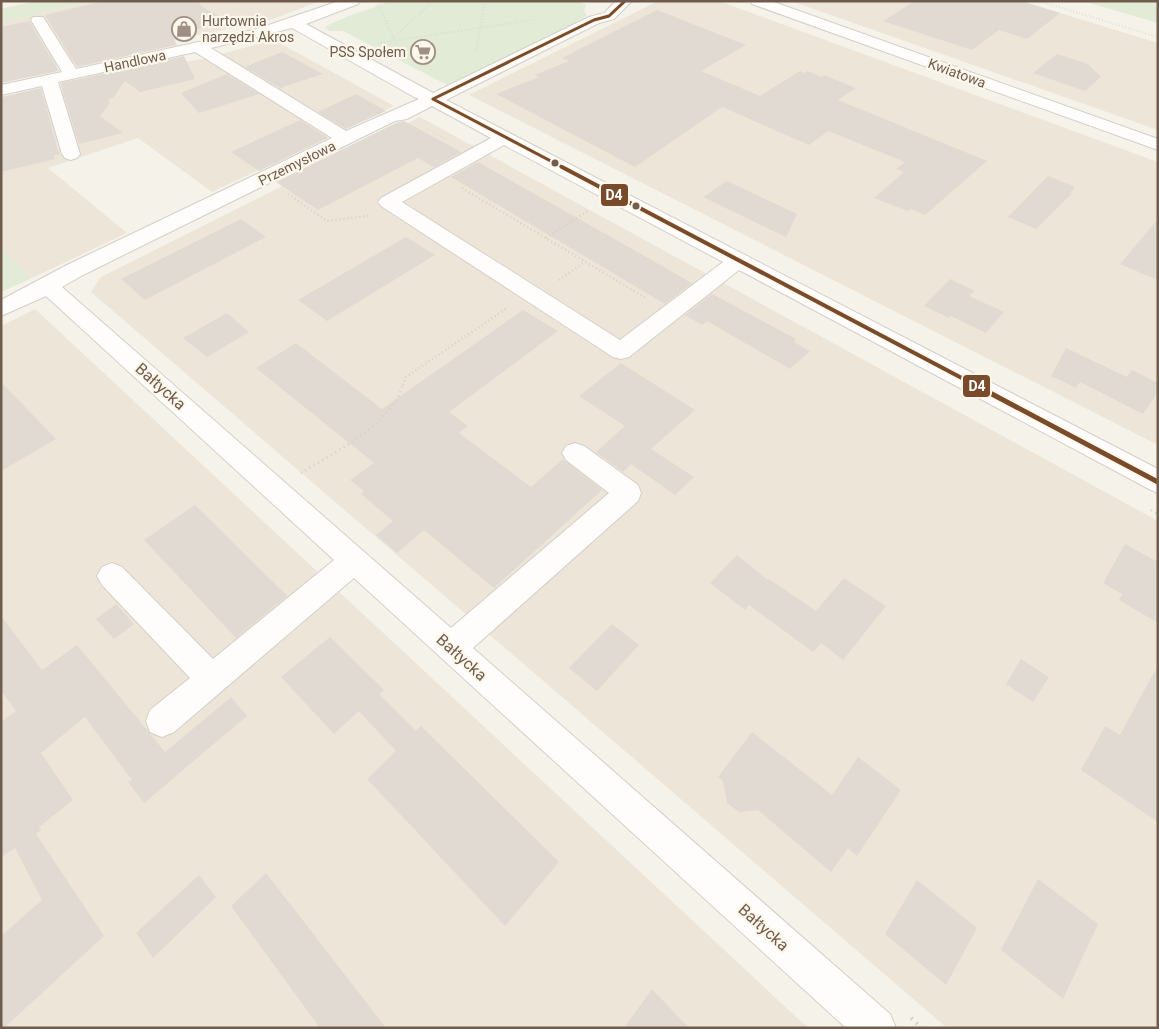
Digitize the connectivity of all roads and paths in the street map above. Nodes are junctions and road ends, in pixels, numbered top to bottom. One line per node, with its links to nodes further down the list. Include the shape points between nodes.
1 (353, 1): 14 (street, Handlowa)
2 (433, 1): 17 (path)
3 (485, 1): 15 (path)
4 (605, 1): 12 (street)
5 (625, 1): 12 (street, Przemysłowa, via 609,16)
6 (757, 1): 29 (street, Kwiatowa)
7 (1039, 1): 16 (path)
8 (378, 2): 17 (path)
9 (510, 19): 13 (path)
10 (541, 19): 13 (path)
11 (38, 20): 21 (street)
12 (594, 20): 23 (street, Przemysłowa)
13 (512, 23): 15 (path)
14 (294, 24): 19 (street, Handlowa); 25 (street)
15 (481, 28): 17 (path); 23 (path)
16 (1158, 37)
17 (394, 39): 18 (path); 20 (path)
18 (373, 44)
19 (198, 47): 21 (street, Handlowa); 28 (street)
20 (406, 60)
21 (72, 75): 22 (street, Handlowa)
22 (49, 80): 24 (street, Handlowa); 30 (street)
23 (470, 81): 25 (street, Przemysłowa)
24 (1, 90)
25 (432, 100): 27 (street); 28 (street, Przemysłowa)
26 (421, 126): 31 (path, via 450,141)
27 (505, 137): 31 (street); 33 (street)
28 (346, 139): 36 (street, Przemysłowa)
29 (1158, 146)
30 (71, 154)
31 (459, 162): 32 (street)
32 (438, 174): 34 (path); 39 (street, via 388,202 621,351)
33 (614, 195): 34 (path); 35 (street)
34 (546, 238): 39 (path)
35 (737, 260): 39 (street); 42 (street)
36 (48, 286): 38 (street, Przemysłowa); 43 (street, Bałtycka)
37 (514, 303): 41 (path, via 406,377 400,397 378,422)
38 (1, 309)
39 (670, 313)
40 (575, 453): 45 (street, via 628,493)
41 (300, 474)
42 (1158, 482)
43 (355, 560): 45 (street, Bałtycka); 46 (street)
44 (112, 576): 46 (street)
45 (452, 647): 49 (street, Bałtycka)
46 (212, 679): 47 (street)
47 (162, 720)
48 (907, 1015): 50 (path)
49 (876, 1028)
50 (922, 1028)

